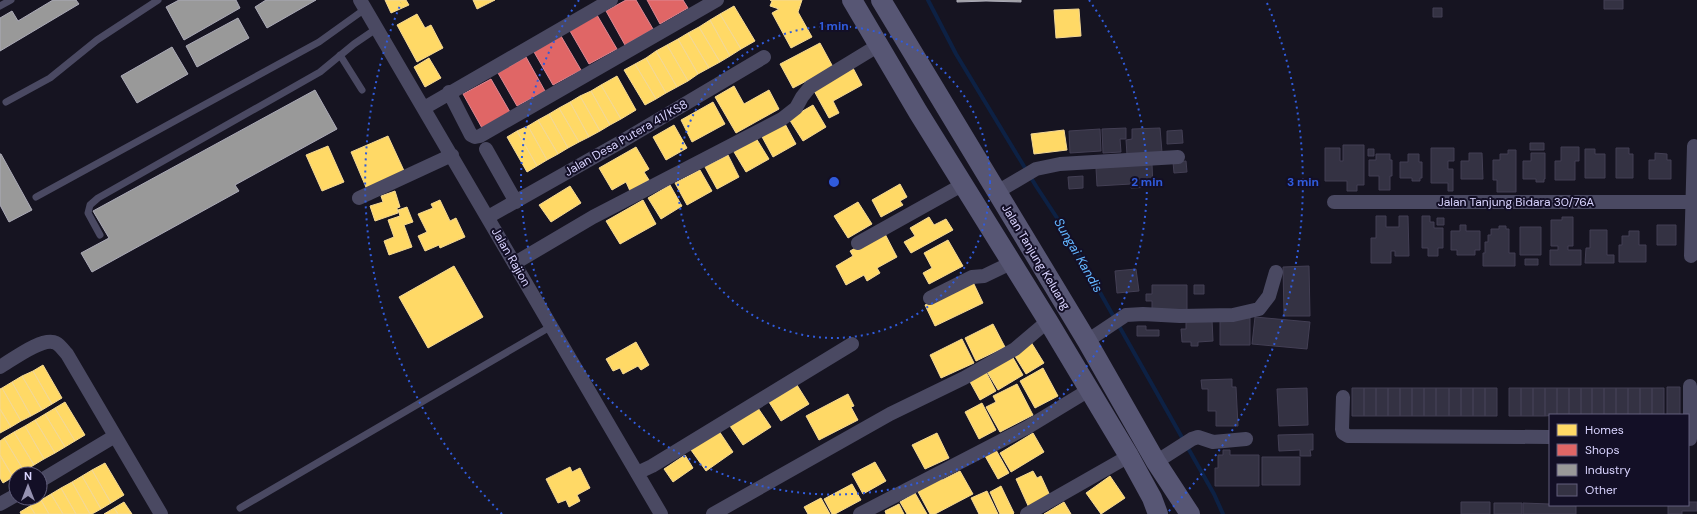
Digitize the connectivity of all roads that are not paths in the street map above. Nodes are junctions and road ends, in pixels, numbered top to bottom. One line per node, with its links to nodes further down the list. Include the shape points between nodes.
1 (11, 0): 7 (lane)
2 (158, 0): 15 (lane, via 97,40 50,78)
3 (611, 0): 14 (street)
4 (717, 0): 14 (street, via 480,136 471,135)
5 (852, 0): 10 (main road, Jalan Tanjung Keluang)
6 (880, 0): 22 (main road, Jalan Tanjung Keluang)
7 (0, 6)
8 (361, 8): 9 (street, Jalan Rajion); 23 (lane, via 319,42)
9 (376, 29): 11 (lane); 16 (street, Jalan Rajion)
10 (879, 45): 21 (main road, Jalan Tanjung Keluang); 32 (street, via 810,87 796,108 782,119 593,217)
11 (340, 55): 13 (lane); 29 (lane, via 320,72 98,198 90,205 88,213)
12 (764, 57): 25 (street, Jalan Desa Putera 41/KS8)
13 (362, 90)
14 (449, 92): 16 (street)
15 (6, 102)
16 (424, 108): 19 (street, Jalan Rajion)
17 (1694, 146): 27 (street)
18 (486, 149): 25 (street)
19 (452, 155): 24 (street); 28 (street, Jalan Rajion)
20 (1178, 157): 22 (street, via 1060,164 1036,170)
21 (962, 185): 30 (street); 33 (main road, Jalan Tanjung Keluang)
22 (997, 192): 38 (main road, Jalan Tanjung Keluang)
23 (36, 197)
24 (359, 198)
25 (516, 202): 28 (street, Jalan Desa Putera 41/KS8)
26 (1334, 202): 27 (street, Jalan Tanjung Bidara 30/76A)
27 (1695, 202): 31 (street)
28 (488, 217): 32 (street, Jalan Rajion)
29 (100, 235)
30 (858, 243)
31 (1691, 256)
32 (515, 263): 37 (street, Jalan Rajion)
33 (1011, 263): 35 (street, via 984,276 972,277); 36 (main road, Jalan Tanjung Keluang)
34 (1276, 272): 38 (street, via 1269,296 1258,309 1233,315 1126,316)
35 (930, 298)
36 (1048, 321): 42 (main road, Jalan Tanjung Keluang); 56 (street, via 1009,352 964,378 890,414)
37 (545, 329): 50 (street, Jalan Rajion); 52 (lane)
38 (1091, 337): 49 (main road, Jalan Tanjung Keluang)
39 (852, 344): 50 (street)
40 (0, 367): 44 (street, via 42,343 57,343 67,354)
41 (1690, 386): 47 (street)
42 (1089, 390): 48 (main road, Jalan Tanjung Keluang); 57 (street, via 1028,427)
43 (1343, 397): 45 (street, via 1342,429 1348,436)
44 (115, 436): 51 (street); 54 (street)
45 (1549, 437)
46 (1246, 439): 49 (street, via 1213,442 1198,437)
47 (1692, 439)
48 (1129, 456): 58 (street); 59 (main road, Jalan Tanjung Keluang)
49 (1164, 456): 53 (main road, Jalan Tanjung Keluang)
50 (637, 473): 55 (street, Jalan Rajion)
51 (48, 476)
52 (240, 508)
53 (1187, 510)
54 (161, 514)
55 (661, 514)
56 (713, 514)
57 (860, 514)
58 (1027, 514)
59 (1158, 514)

